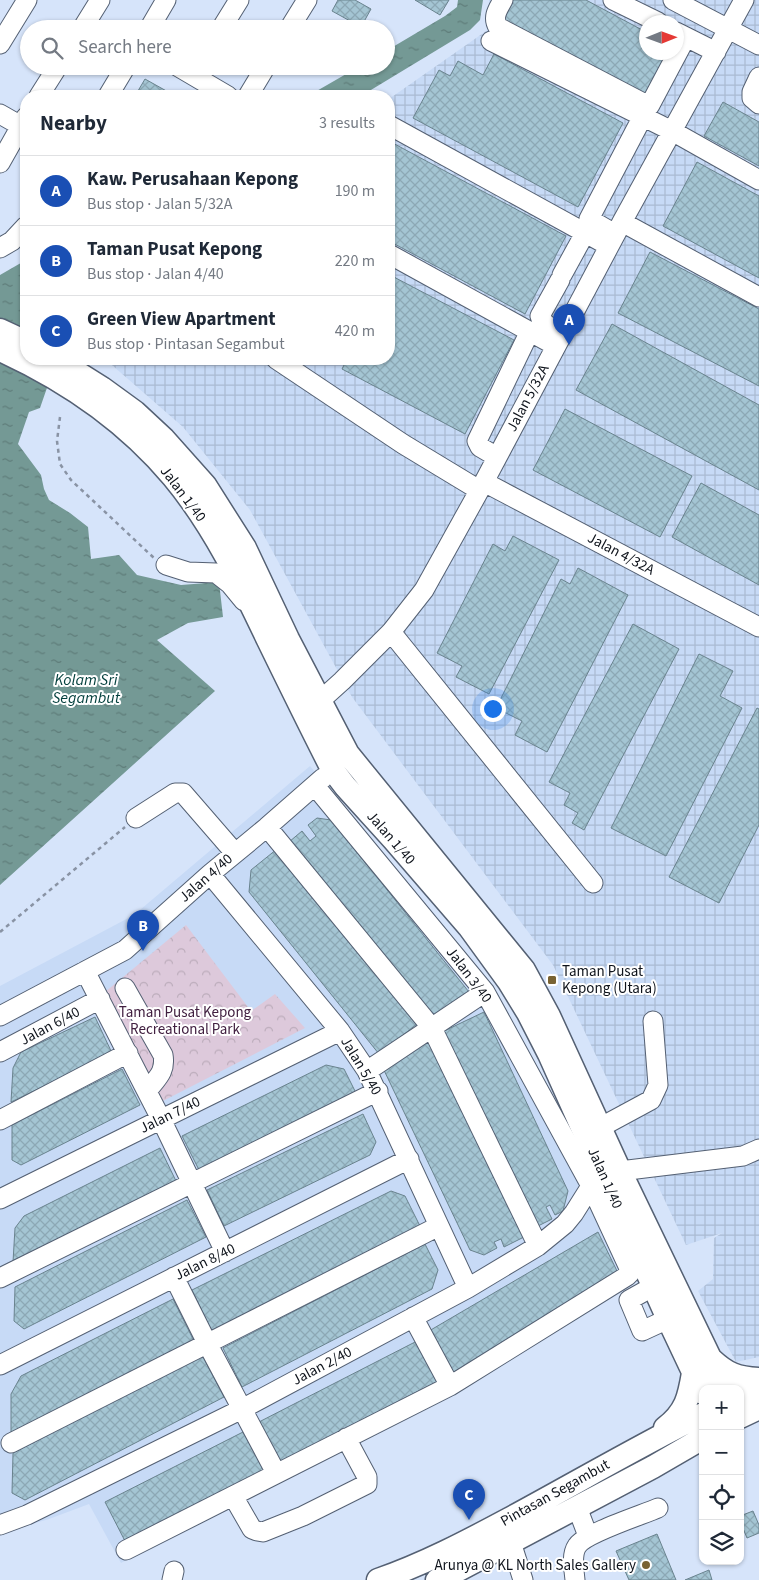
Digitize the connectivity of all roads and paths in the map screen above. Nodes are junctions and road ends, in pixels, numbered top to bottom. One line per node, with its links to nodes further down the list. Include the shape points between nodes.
1 (27, 0): 18 (street)
2 (100, 0): 12 (street)
3 (166, 0): 13 (street)
4 (239, 0): 14 (street)
5 (307, 0): 15 (street)
6 (503, 0): 22 (street, via 494,17 498,27 647,105 650,105)
7 (613, 0): 11 (street)
8 (673, 0): 10 (street)
9 (744, 0): 16 (street, Jalan 5/32A)
10 (706, 8): 16 (street)
11 (644, 15)
12 (88, 20)
13 (154, 20)
14 (227, 20)
15 (295, 20)
16 (728, 29): 20 (street); 21 (street, Jalan 5/32A)
17 (684, 36): 21 (street)
18 (1, 40)
19 (491, 41): 34 (street)
20 (759, 45)
21 (716, 52): 38 (street, Jalan 5/32A)
22 (670, 60)
23 (52, 75): 28 (street)
24 (121, 75): 29 (street)
25 (198, 75): 30 (street)
26 (261, 75): 31 (street)
27 (759, 77): 32 (street, via 752,98)
28 (43, 90)
29 (112, 90)
30 (219, 90)
31 (252, 90)
32 (759, 104)
33 (0, 114): 35 (street)
34 (643, 116): 38 (street); 43 (street, via 589,219)
35 (20, 120)
36 (20, 128): 39 (street)
37 (395, 128): 42 (street)
38 (672, 131): 40 (street); 43 (street, Jalan 5/32A)
39 (0, 163)
40 (759, 180)
41 (20, 232): 44 (street)
42 (585, 233): 43 (street); 50 (street, via 540,316)
43 (615, 234): 46 (street); 50 (street, Jalan 5/32A)
44 (0, 248)
45 (395, 257): 48 (street)
46 (759, 297)
47 (0, 330): 49 (main road)
48 (530, 331): 50 (street); 58 (street, via 477,441 480,447)
49 (20, 339)
50 (560, 339): 58 (street, Jalan 5/32A)
51 (0, 350): 52 (main road, Jalan 1/40)
52 (20, 360)
53 (30, 365): 56 (main road, Jalan 1/40)
54 (63, 365): 56 (main road, Jalan 1/40)
55 (285, 365): 59 (street, Jalan 4/32A, via 404,444)
56 (97, 395): 61 (main road, Jalan 1/40, via 193,503 226,556); 64 (main road, Jalan 1/40, via 135,412 205,485 245,548)
57 (60, 417): 60 (path, via 57,441 60,464 71,480 151,557)
58 (497, 457): 59 (street, Jalan 5/32A)
59 (481, 486): 62 (street, Jalan 4/32A); 63 (street, Jalan 5/32A, via 424,590)
60 (166, 565): 61 (street, via 188,572 216,574 230,584)
61 (257, 618): 64 (main road, Jalan 1/40)
62 (759, 627)
63 (391, 632): 64 (street, Jalan 5/32A); 71 (street)
64 (312, 708): 65 (main road, Jalan 1/40)
65 (340, 761): 66 (street, Jalan 4/40); 88 (main road, Jalan 1/40, via 524,970); 91 (main road, Jalan 1/40, via 345,786 469,927 509,982 549,1054)
66 (315, 786): 68 (street, Jalan 4/40); 75 (street, Jalan 3/40)
67 (136, 818): 69 (street, via 175,792 183,794); 72 (path)
68 (267, 827): 69 (street, Jalan 4/40); 79 (street)
69 (235, 854): 70 (street, Jalan 4/40)
70 (210, 874): 73 (street, Jalan 4/40, via 125,950); 80 (street, Jalan 5/40)
71 (593, 883)
72 (0, 932)
73 (85, 971): 76 (street); 77 (street, Jalan 4/40)
74 (125, 988): 84 (street, via 165,1064)
75 (485, 992): 79 (street); 91 (street, Jalan 3/40)
76 (100, 999): 81 (street, Jalan 6/40); 82 (street)
77 (0, 1016)
78 (653, 1021): 88 (street, via 658,1086 655,1093 651,1100)
79 (432, 1028): 83 (street); 95 (street)
80 (340, 1032): 83 (street, Jalan 5/40); 86 (street, Jalan 7/40)
81 (0, 1052)
82 (128, 1053): 84 (street); 87 (street)
83 (367, 1071): 85 (street, Jalan 5/40)
84 (147, 1091): 86 (street)
85 (378, 1092): 90 (street, Jalan 5/40); 92 (street)
86 (162, 1119): 92 (street); 93 (street, Jalan 7/40)
87 (0, 1120)
88 (601, 1127): 91 (main road, Jalan 1/40)
89 (759, 1149): 91 (street, via 743,1156)
90 (409, 1159): 94 (street, Jalan 5/40); 96 (street, Jalan 8/40)
91 (605, 1179): 95 (street, Jalan 2/40, via 565,1224); 103 (main road, Jalan 1/40); 103 (main road, Jalan 1/40, via 668,1319); 107 (street, Jalan 3/40, via 630,1273)
92 (192, 1184): 96 (street); 98 (street)
93 (0, 1199)
94 (439, 1226): 99 (street, Jalan 5/40); 101 (street)
95 (538, 1246): 99 (street, Jalan 2/40)
96 (225, 1252): 97 (street, Jalan 8/40)
97 (174, 1277): 101 (street); 102 (street, Jalan 8/40)
98 (0, 1278)
99 (468, 1288): 100 (street, Jalan 2/40)
100 (413, 1317): 107 (street); 111 (street, Jalan 2/40)
101 (207, 1343): 111 (street); 116 (street)
102 (0, 1365)
103 (702, 1366): 104 (main road); 105 (main road, Jalan 1/40); 106 (main road, Jalan 1/40); 117 (main road, via 679,1416)
104 (759, 1379)
105 (703, 1385)
106 (720, 1385)
107 (450, 1386): 114 (street)
108 (759, 1389): 109 (main road)
109 (744, 1395)
110 (759, 1408): 112 (main road)
111 (242, 1409): 118 (street); 122 (street, Jalan 2/40, via 27,1515)
112 (744, 1415)
113 (699, 1416): 117 (main road, Pintasan Segambut)
114 (346, 1438): 118 (street); 119 (street, via 367,1484 263,1532 252,1529)
115 (699, 1440): 120 (main road, Pintasan Segambut)
116 (11, 1443)
117 (645, 1444): 126 (main road, Pintasan Segambut, via 443,1554)
118 (276, 1472): 119 (street)
119 (232, 1496): 125 (street)
120 (577, 1508): 123 (street); 124 (main road, Pintasan Segambut)
121 (658, 1508): 123 (street)
122 (0, 1525)
123 (588, 1536): 129 (street, via 577,1546 573,1562)
124 (511, 1542): 127 (main road, Pintasan Segambut); 128 (street)
125 (126, 1550)
126 (378, 1580)
127 (437, 1580)
128 (523, 1580)
129 (575, 1580)

